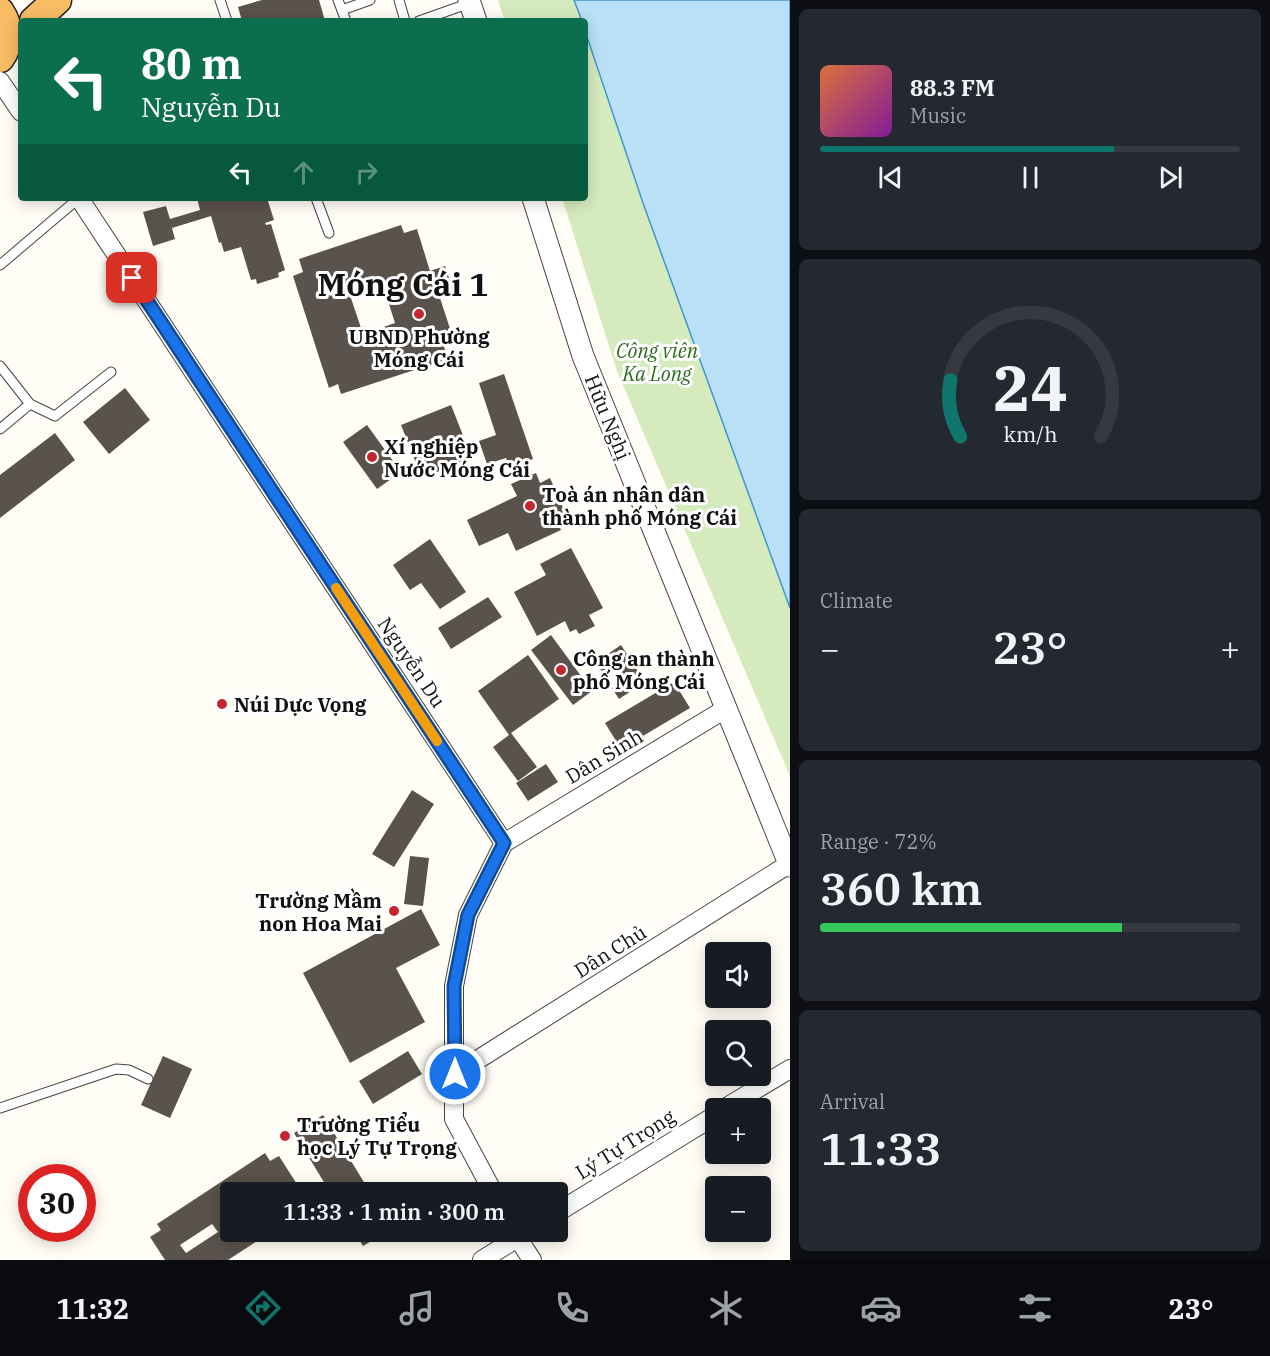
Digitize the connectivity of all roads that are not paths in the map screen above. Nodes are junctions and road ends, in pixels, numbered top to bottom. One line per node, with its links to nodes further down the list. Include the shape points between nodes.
1 (57, 0): 9 (highway)
2 (220, 0): 10 (lane)
3 (338, 0): 7 (lane)
4 (370, 0): 7 (lane)
5 (399, 0): 12 (lane)
6 (472, 8): 13 (lane)
7 (342, 10): 11 (lane)
8 (0, 12): 14 (highway)
9 (37, 18)
10 (226, 18)
11 (345, 18)
12 (404, 18)
13 (431, 18)
14 (9, 46)
15 (0, 81): 16 (street)
16 (18, 108)
17 (75, 201): 22 (lane)
18 (81, 201): 28 (street, Nguyễn Du)
19 (317, 201): 21 (lane)
20 (534, 201): 27 (street, Hữu Nghị, via 583,356)
21 (329, 233)
22 (0, 265)
23 (0, 366): 25 (lane)
24 (111, 372): 25 (lane, via 55,416)
25 (30, 404): 26 (lane)
26 (0, 429)
27 (727, 708): 28 (street, Dân Sinh); 29 (street, Hữu Nghị)
28 (504, 843): 31 (street, via 468,915 454,986)
29 (790, 865): 31 (street, Dân Chủ)
30 (790, 1068): 33 (street)
31 (455, 1074): 36 (street, via 454,1119)
32 (148, 1078): 34 (lane, via 116,1069)
33 (741, 1098)
34 (0, 1108)
35 (705, 1122): 37 (street, Lý Tự Trọng)
36 (488, 1182)
37 (568, 1206)
38 (508, 1242): 40 (street)
39 (523, 1242): 41 (street)
40 (482, 1260)
41 (532, 1260)

